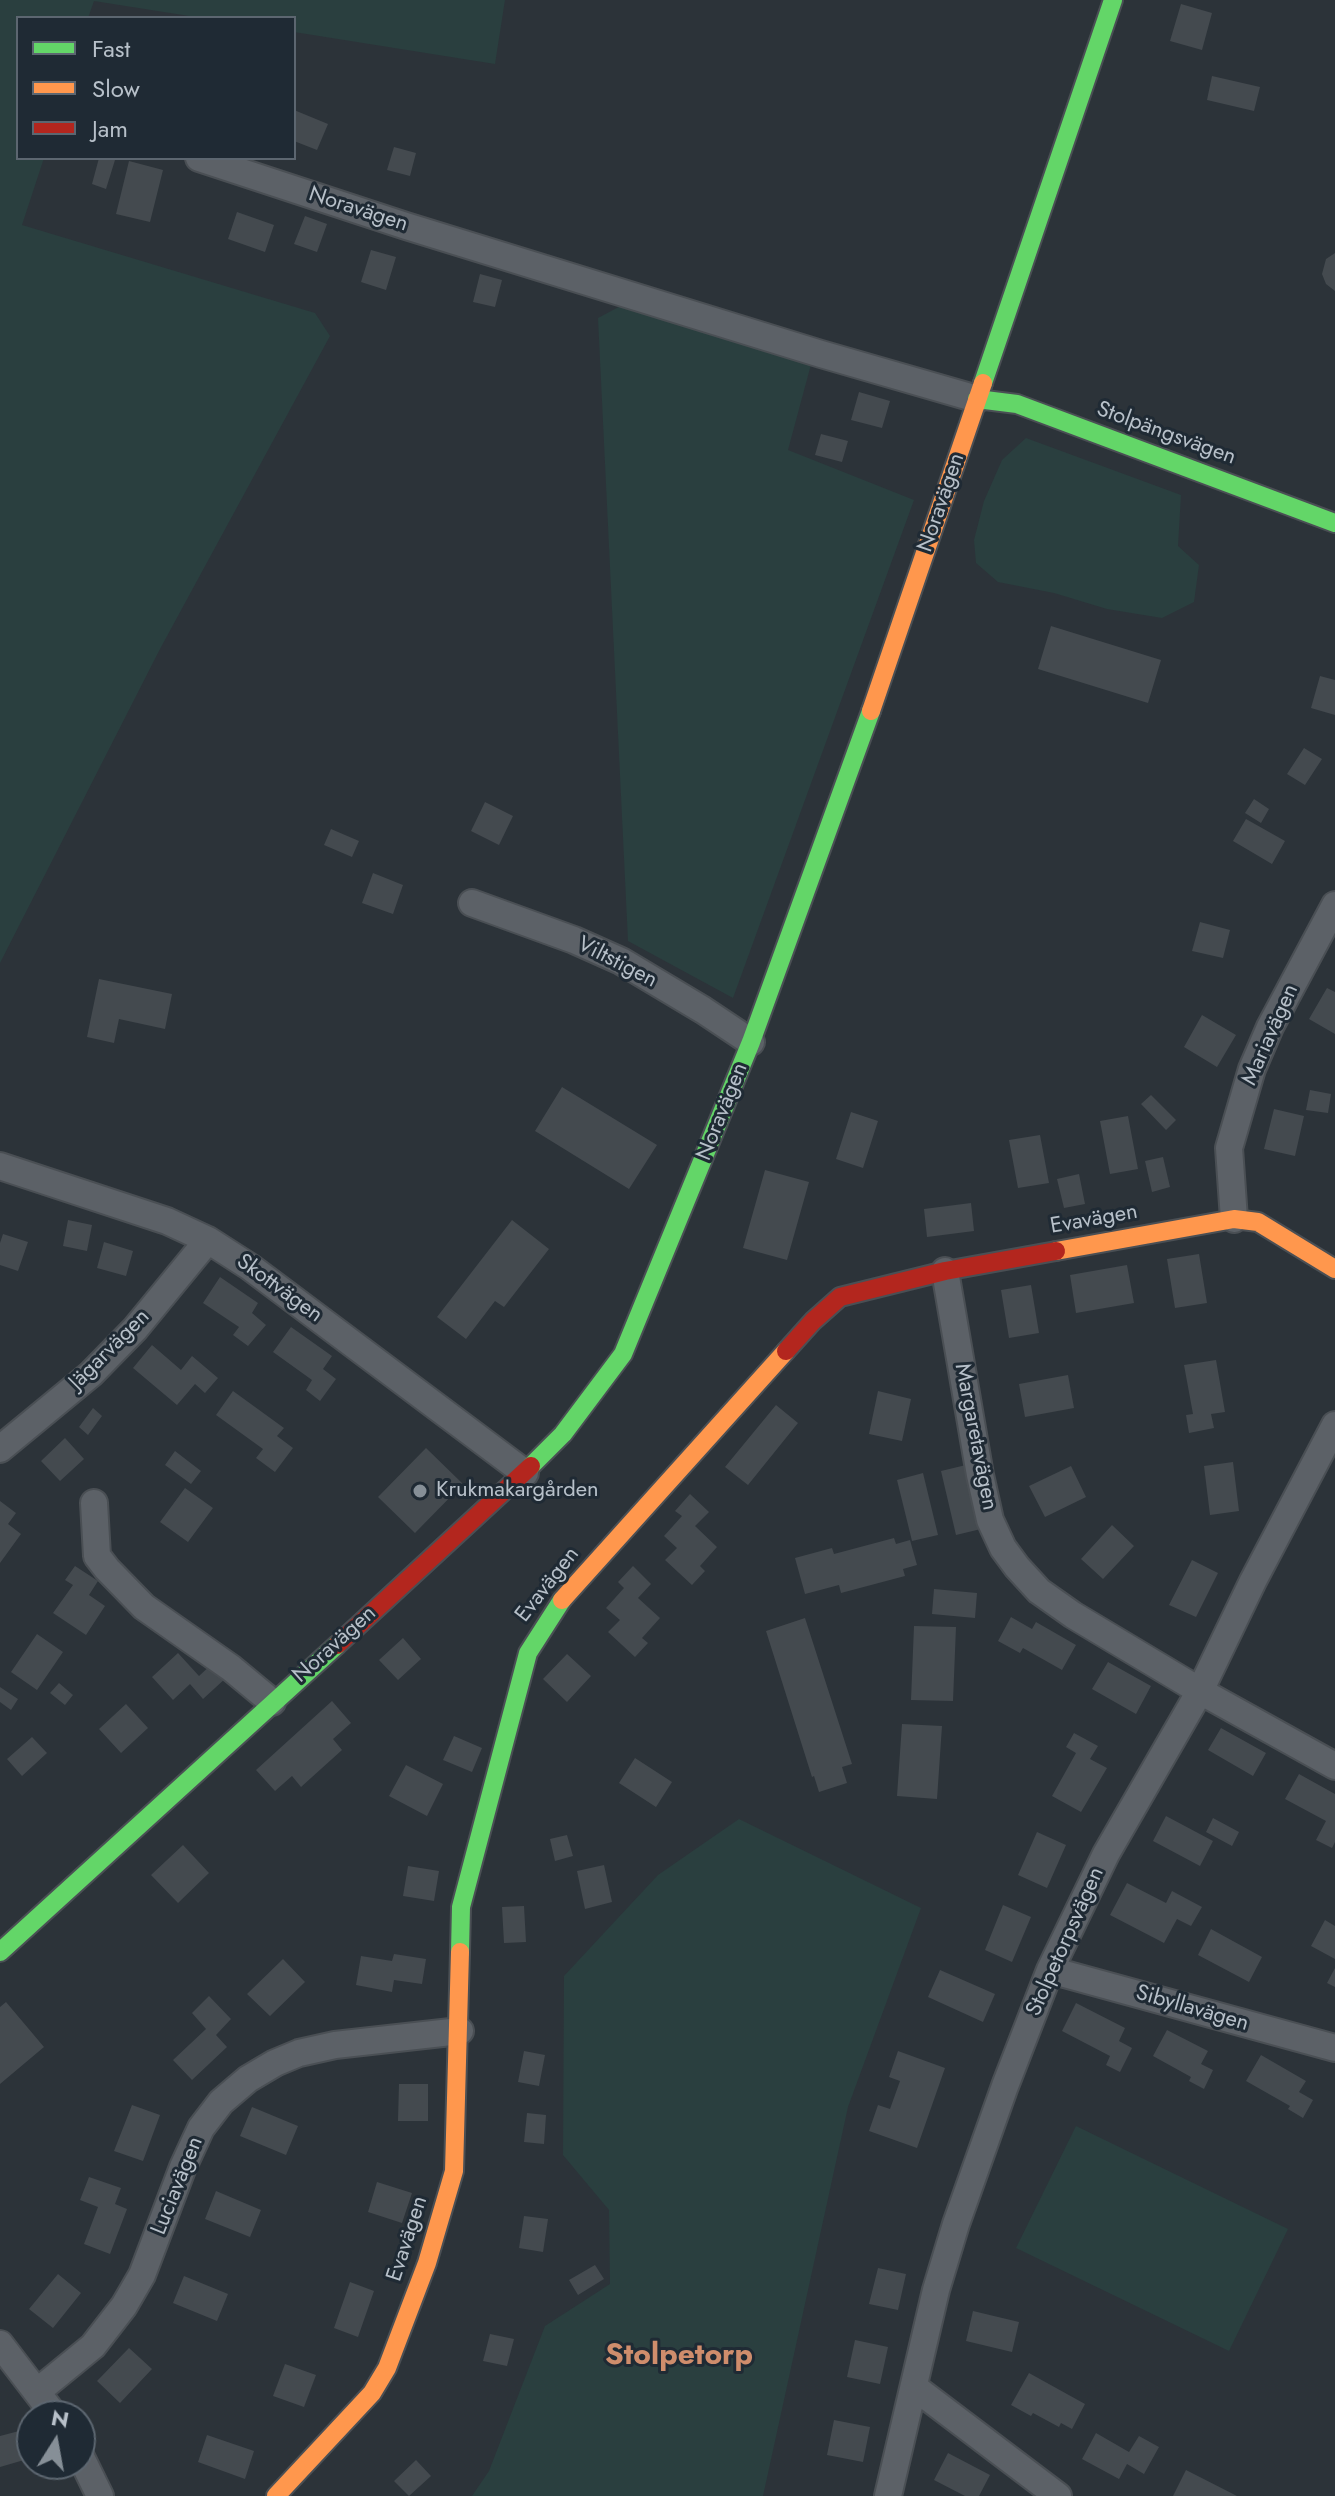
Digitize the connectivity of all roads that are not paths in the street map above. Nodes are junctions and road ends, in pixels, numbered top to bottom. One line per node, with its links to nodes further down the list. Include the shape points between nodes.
1 (1113, 0): 3 (street, Noravägen)
2 (205, 160): 3 (street, Noravägen)
3 (977, 399): 4 (street, Stolpängsvägen, via 1017,404); 7 (street, Noravägen)
4 (1335, 523)
5 (472, 903): 7 (street, Viltstigen, via 621,961)
6 (1335, 905): 9 (street, Mariavägen, via 1252,1069 1229,1148)
7 (751, 1042): 15 (street, Noravägen, via 623,1354 563,1434)
8 (0, 1166): 10 (street, Skottvägen, via 167,1221)
9 (1234, 1219): 11 (street, Evavägen, via 1258,1222); 12 (street, Evavägen)
10 (208, 1240): 14 (street, Jägarvägen, via 91,1374); 15 (street, Skottvägen)
11 (1335, 1269)
12 (945, 1271): 17 (street, Margaretavägen, via 980,1475 1003,1548 1039,1591); 22 (street, Evavägen, via 840,1297 564,1597 543,1627 517,1688 461,1907)
13 (1335, 1425): 17 (street, Stolpetorpsvägen)
14 (0, 1449)
15 (525, 1473): 18 (street, Noravägen)
16 (94, 1503): 18 (street, via 97,1556 107,1569 144,1607)
17 (1200, 1691): 19 (street); 21 (street, Stolpetorpsvägen, via 1106,1854)
18 (272, 1702): 20 (street, Noravägen)
19 (1335, 1766)
20 (0, 1952)
21 (1050, 1970): 23 (street, Sibyllavägen); 25 (street, Stolpetorpsvägen, via 956,2224)
22 (460, 2031): 26 (street, Luciavägen, via 299,2053 230,2094 201,2128 142,2275 124,2306 93,2346); 28 (street, Evavägen, via 454,2171 402,2332 372,2393)
23 (1335, 2048)
24 (0, 2344): 26 (street)
25 (914, 2387): 29 (street, Stolpetorpsvägen); 30 (street)
26 (38, 2391): 27 (street)
27 (44, 2400)
28 (276, 2496)
29 (888, 2496)
30 (1058, 2496)

